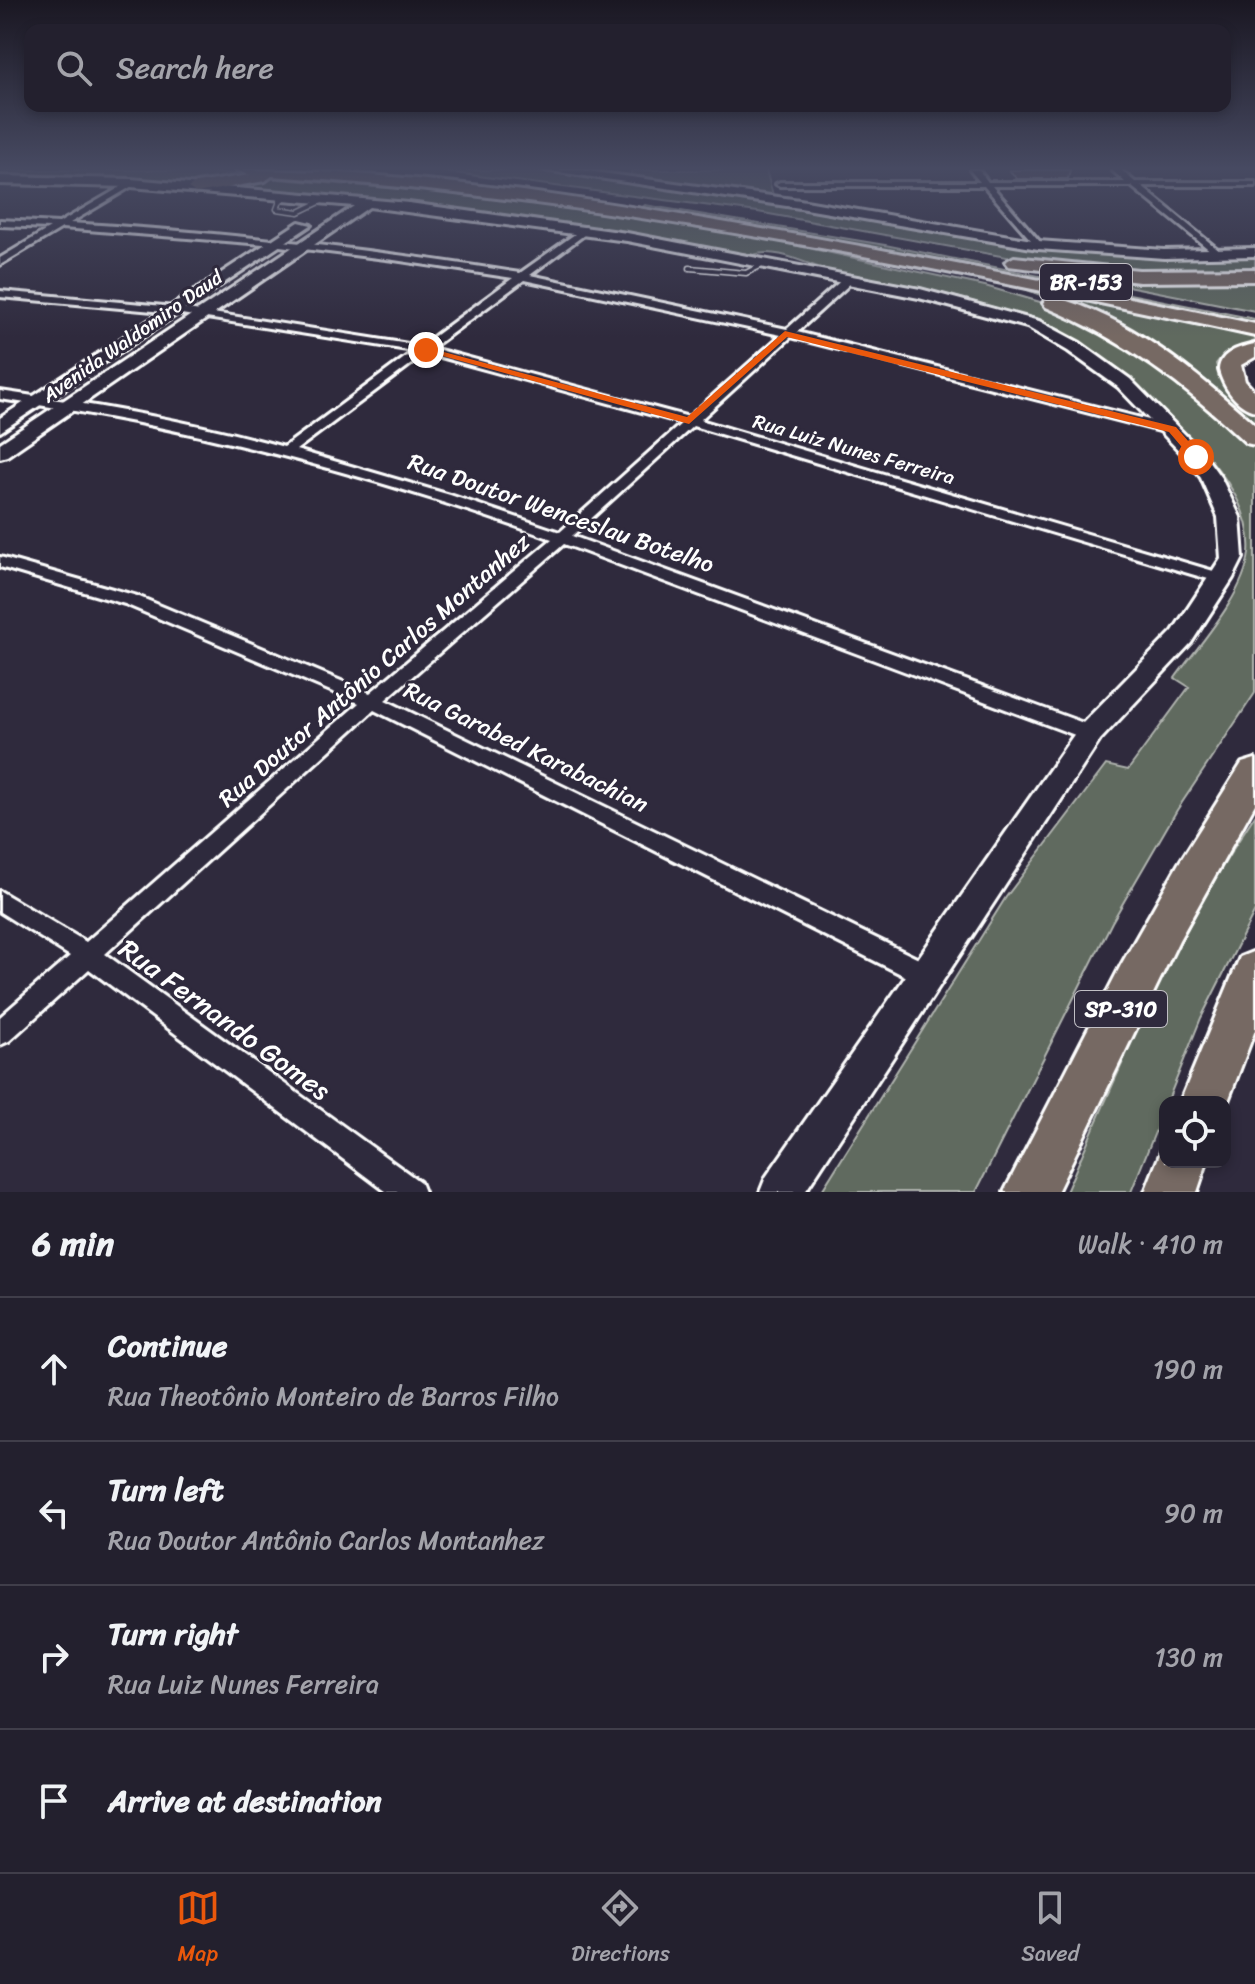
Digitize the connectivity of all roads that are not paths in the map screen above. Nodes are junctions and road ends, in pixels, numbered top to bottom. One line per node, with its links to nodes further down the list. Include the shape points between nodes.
1 (60, 226): 20 (street)
2 (69, 226): 12 (street)
3 (299, 226): 12 (main road, Avenida Waldomiro Daud)
4 (332, 226): 13 (main road, Avenida Waldomiro Daud)
5 (551, 226): 11 (main road)
6 (723, 226): 18 (highway, BR-153)
7 (776, 226): 18 (highway, BR-153)
8 (924, 226): 14 (main road)
9 (1022, 226): 14 (street)
10 (1183, 226): 16 (street)
11 (585, 230): 21 (main road); 24 (street)
12 (278, 242): 13 (street); 27 (main road, Avenida Waldomiro Daud)
13 (303, 245): 24 (street); 28 (main road, Avenida Waldomiro Daud)
14 (1038, 245): 16 (main road, via 1102,252)
15 (1255, 252): 16 (main road)
16 (1217, 253)
17 (970, 254): 18 (highway)
18 (919, 256): 29 (highway, BR-153); 30 (highway, BR-153); 41 (highway, via 1027,294 1146,347)
19 (997, 259): 23 (highway, via 1139,276)
20 (0, 262)
21 (767, 263): 22 (lane, via 746,273); 25 (main road)
22 (690, 268)
23 (1255, 275)
24 (524, 277): 31 (street); 32 (street)
25 (849, 279): 31 (street, Rua Doutor Antônio Carlos Montanhez); 40 (main road, via 1033,324 1124,383)
26 (0, 294): 27 (street, Rua Luiz Nunes Ferreira)
27 (175, 310): 28 (street, Rua Luiz Nunes Ferreira); 35 (main road, Avenida Waldomiro Daud)
28 (202, 314): 32 (street, Rua Luiz Nunes Ferreira); 36 (main road, Avenida Waldomiro Daud)
29 (1255, 316)
30 (1255, 330)
31 (785, 334): 38 (street, Rua Doutor Antônio Carlos Montanhez); 40 (street)
32 (426, 350): 38 (street, Rua Luiz Nunes Ferreira); 42 (street)
33 (1255, 350): 37 (highway, via 1230,363 1229,374)
34 (0, 395): 35 (street, Rua Doutor Wenceslau Botelho)
35 (40, 400): 36 (street, Rua Doutor Wenceslau Botelho); 39 (main road, Avenida Waldomiro Daud)
36 (72, 404): 42 (street, Rua Doutor Wenceslau Botelho); 43 (main road, Avenida Waldomiro Daud)
37 (1255, 404)
38 (689, 421): 44 (street, Rua Doutor Antônio Carlos Montanhez); 46 (street, Rua Luiz Nunes Ferreira)
39 (0, 426)
40 (1172, 430): 46 (main road, via 1211,478 1229,517 1232,558)
41 (1255, 438)
42 (289, 449): 44 (street, Rua Doutor Wenceslau Botelho)
43 (0, 452)
44 (563, 537): 47 (street, Rua Doutor Antônio Carlos Montanhez); 48 (street, Rua Doutor Wenceslau Botelho)
45 (0, 562): 47 (street, Rua Garabed Karabachian, via 131,600)
46 (1221, 578): 48 (main road, via 1182,637)
47 (372, 701): 51 (street, Rua Doutor Antônio Carlos Montanhez); 53 (street, Rua Garabed Karabachian)
48 (1090, 733): 53 (main road)
49 (1255, 773): 59 (highway, SP-310, via 1136,977)
50 (0, 900): 51 (street, Rua Fernando Gomes)
51 (88, 955): 54 (street, Rua Doutor Antônio Carlos Montanhez); 57 (street, Rua Fernando Gomes)
52 (1255, 971): 55 (highway)
53 (927, 975): 58 (main road)
54 (0, 1033)
55 (1206, 1096)
56 (1180, 1168): 60 (highway)
57 (410, 1192)
58 (781, 1192)
59 (1030, 1192)
60 (1171, 1192)

